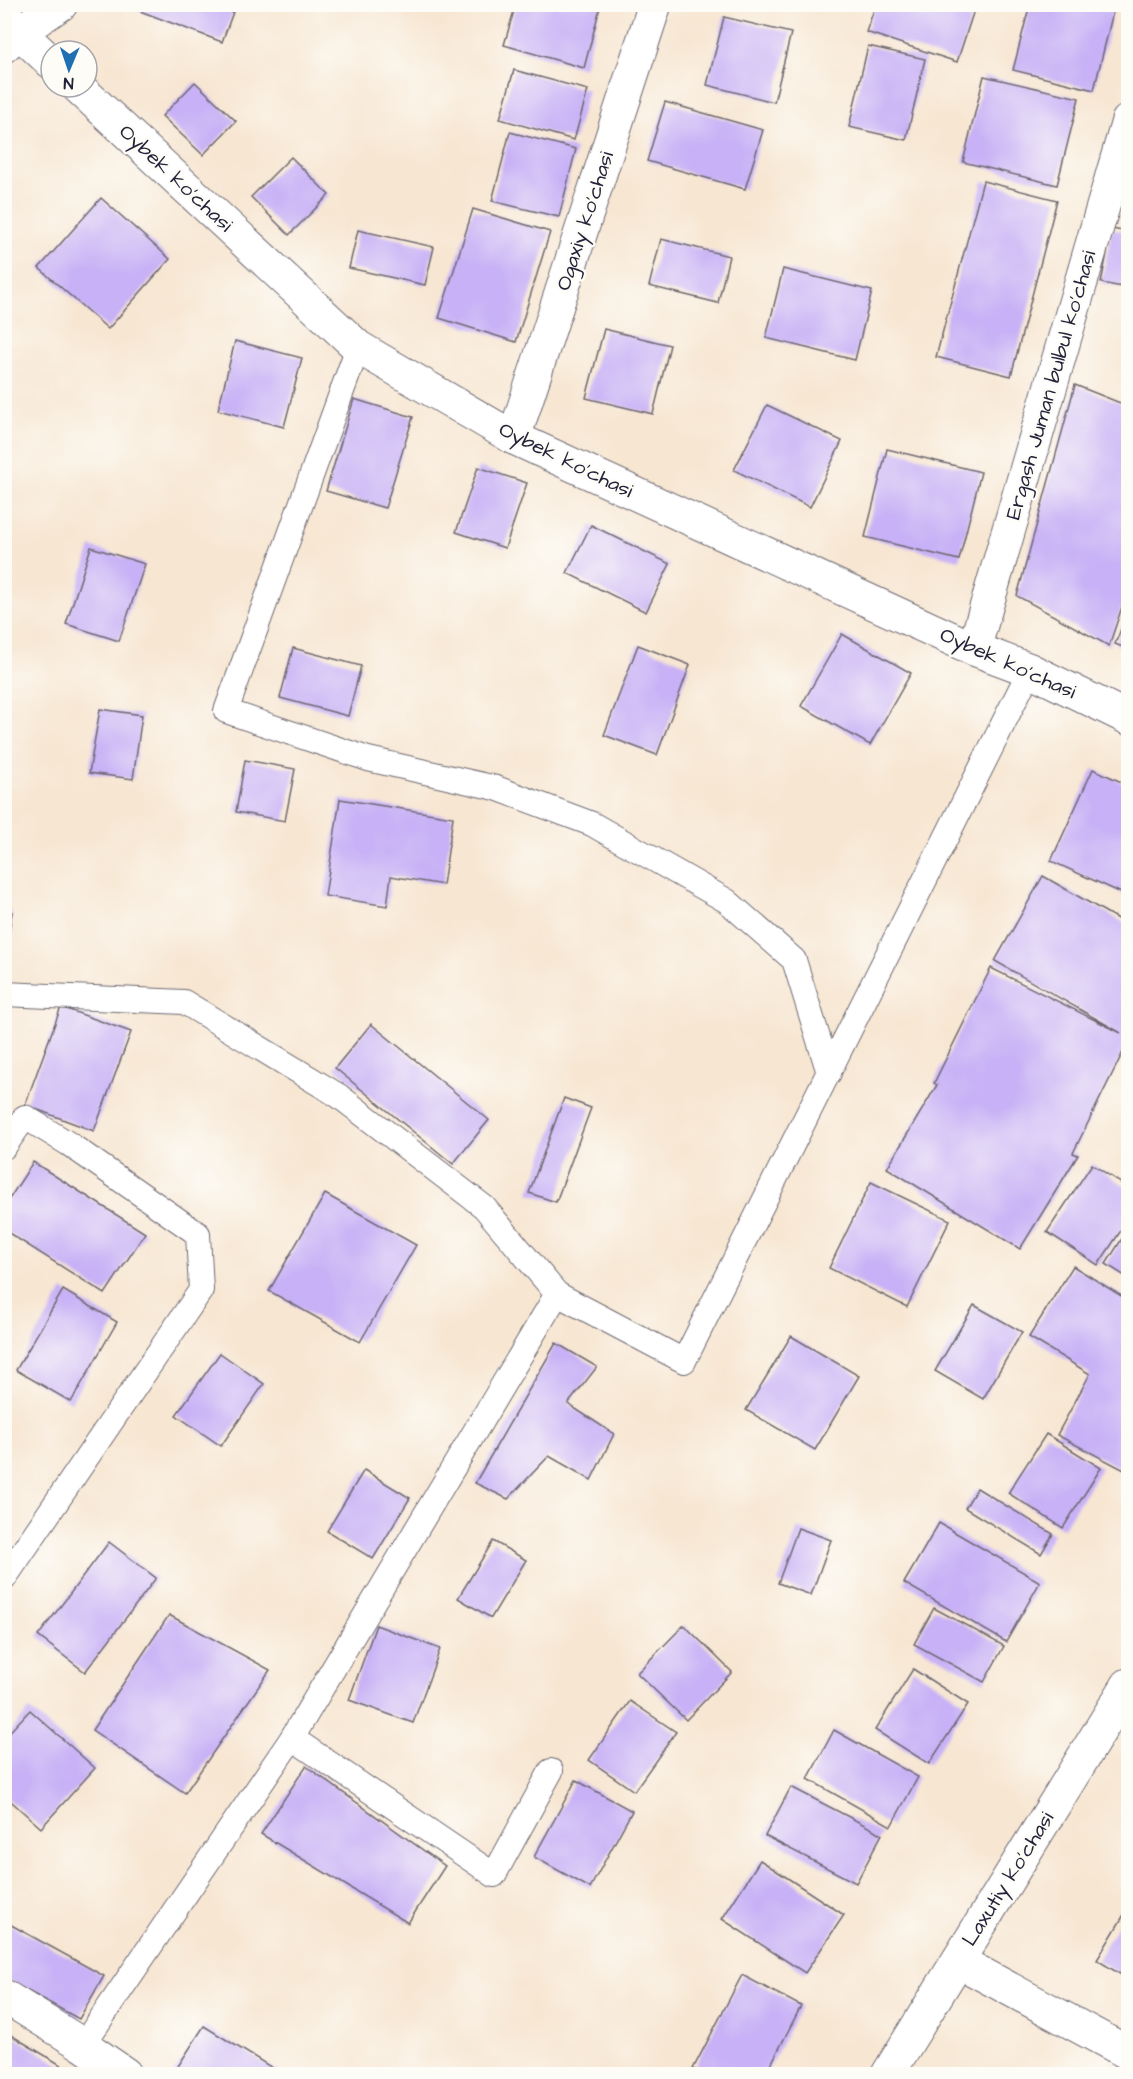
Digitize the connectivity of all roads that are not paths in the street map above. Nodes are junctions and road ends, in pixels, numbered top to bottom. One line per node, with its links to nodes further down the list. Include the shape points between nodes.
1 (61, 4): 3 (street)
2 (655, 4): 8 (street, Ogaxiy ko'chasi)
3 (9, 30): 4 (street)
4 (39, 53)
5 (91, 99): 7 (street, Oybek ko'chasi)
6 (1128, 121): 9 (street, Ergash Juman bulbul ko'chasi)
7 (358, 347): 8 (street, Oybek ko'chasi); 13 (lane, via 226,711 368,759 496,788 592,824 727,901 794,960)
8 (514, 438): 9 (street, Oybek ko'chasi)
9 (974, 649): 10 (street, Oybek ko'chasi)
10 (1030, 670): 11 (street, Oybek ko'chasi); 13 (lane)
11 (1128, 718)
12 (4, 994): 15 (lane, via 184,1002 339,1096 484,1207)
13 (829, 1072): 15 (lane, via 684,1361)
14 (4, 1147): 16 (lane, via 25,1117 198,1234 201,1290)
15 (557, 1294): 18 (lane)
16 (4, 1579)
17 (1128, 1684): 20 (street, Laxutiy ko'chasi)
18 (292, 1738): 19 (lane, via 494,1875); 22 (lane)
19 (551, 1771)
20 (958, 1961): 23 (street); 25 (street, Laxutiy ko'chasi)
21 (4, 1996): 22 (street)
22 (83, 2045): 24 (street)
23 (1128, 2053)
24 (125, 2074)
25 (888, 2074)

